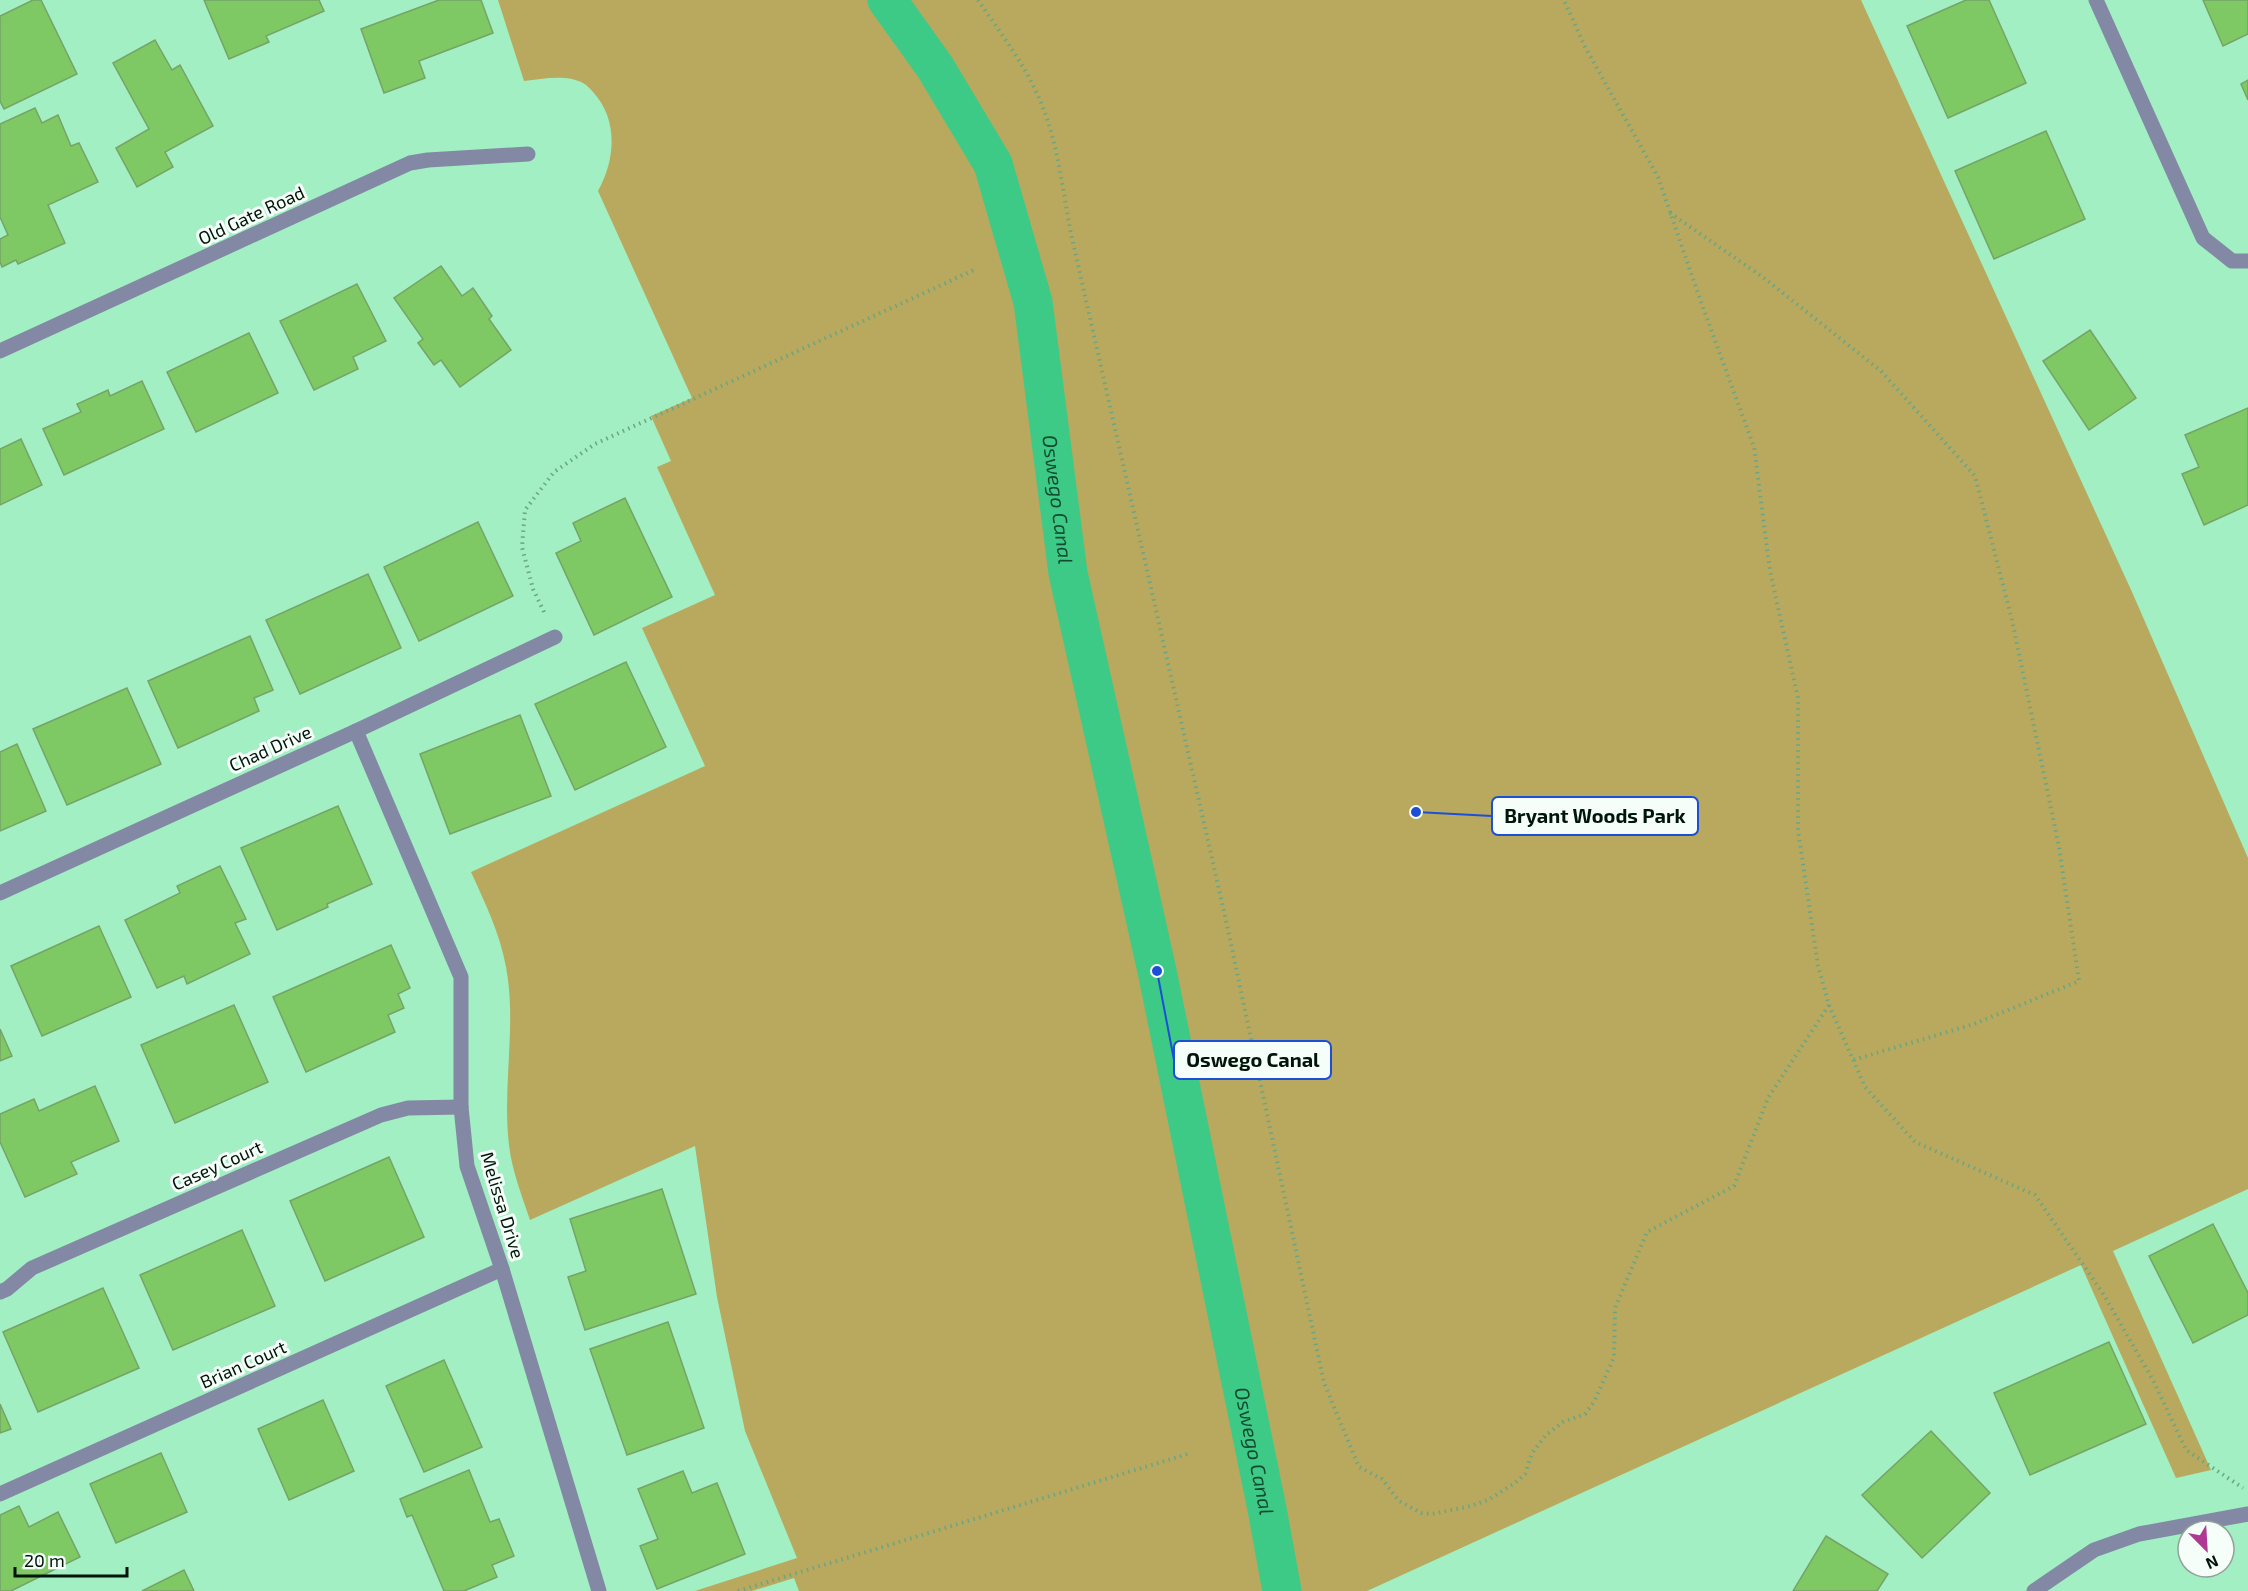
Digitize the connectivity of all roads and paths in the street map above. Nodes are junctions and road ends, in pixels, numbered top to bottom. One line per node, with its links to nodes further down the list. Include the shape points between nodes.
1 (978, 0): 12 (path, via 1039,97 1052,134 1324,1383 1359,1467 1382,1479 1399,1501 1421,1513 1432,1514 1488,1500 1526,1474 1532,1453 1546,1435 1563,1422 1585,1414 1594,1402 1614,1357 1615,1308 1647,1232 1734,1186 1768,1098)
2 (1564, 0): 5 (path, via 1585,47 1658,177)
3 (2096, 0): 6 (street, via 2203,238 2232,261)
4 (528, 154): 8 (street, Old Gate Road, via 410,164)
5 (1670, 213): 12 (path, via 1754,447 1770,572 1798,698 1798,830 1818,966); 13 (path, via 1764,278 1881,370 1975,476 2012,620 2059,847 2079,981 1974,1023)
6 (2248, 261)
7 (974, 270): 9 (path, via 595,444 554,472 525,510 522,547 532,589)
8 (0, 351)
9 (555, 637): 10 (street, Chad Drive)
10 (356, 731): 11 (street, Chad Drive); 14 (street, Melissa Drive, via 461,977)
11 (0, 893)
12 (1829, 1005): 13 (path)
13 (1853, 1060): 18 (path, via 1865,1087 1915,1142 2035,1195 2104,1295 2154,1382 2186,1450)
14 (461, 1107): 15 (street, Melissa Drive, via 467,1166); 16 (street, Casey Court, via 408,1108 381,1115 32,1268)
15 (502, 1269): 19 (street, Brian Court); 21 (street, Melissa Drive)
16 (0, 1292)
17 (1191, 1453): 22 (path)
18 (2248, 1493)
19 (0, 1494)
20 (2248, 1514): 23 (street, via 2139,1534 2094,1550)
21 (598, 1591)
22 (738, 1591)
23 (2034, 1591)

